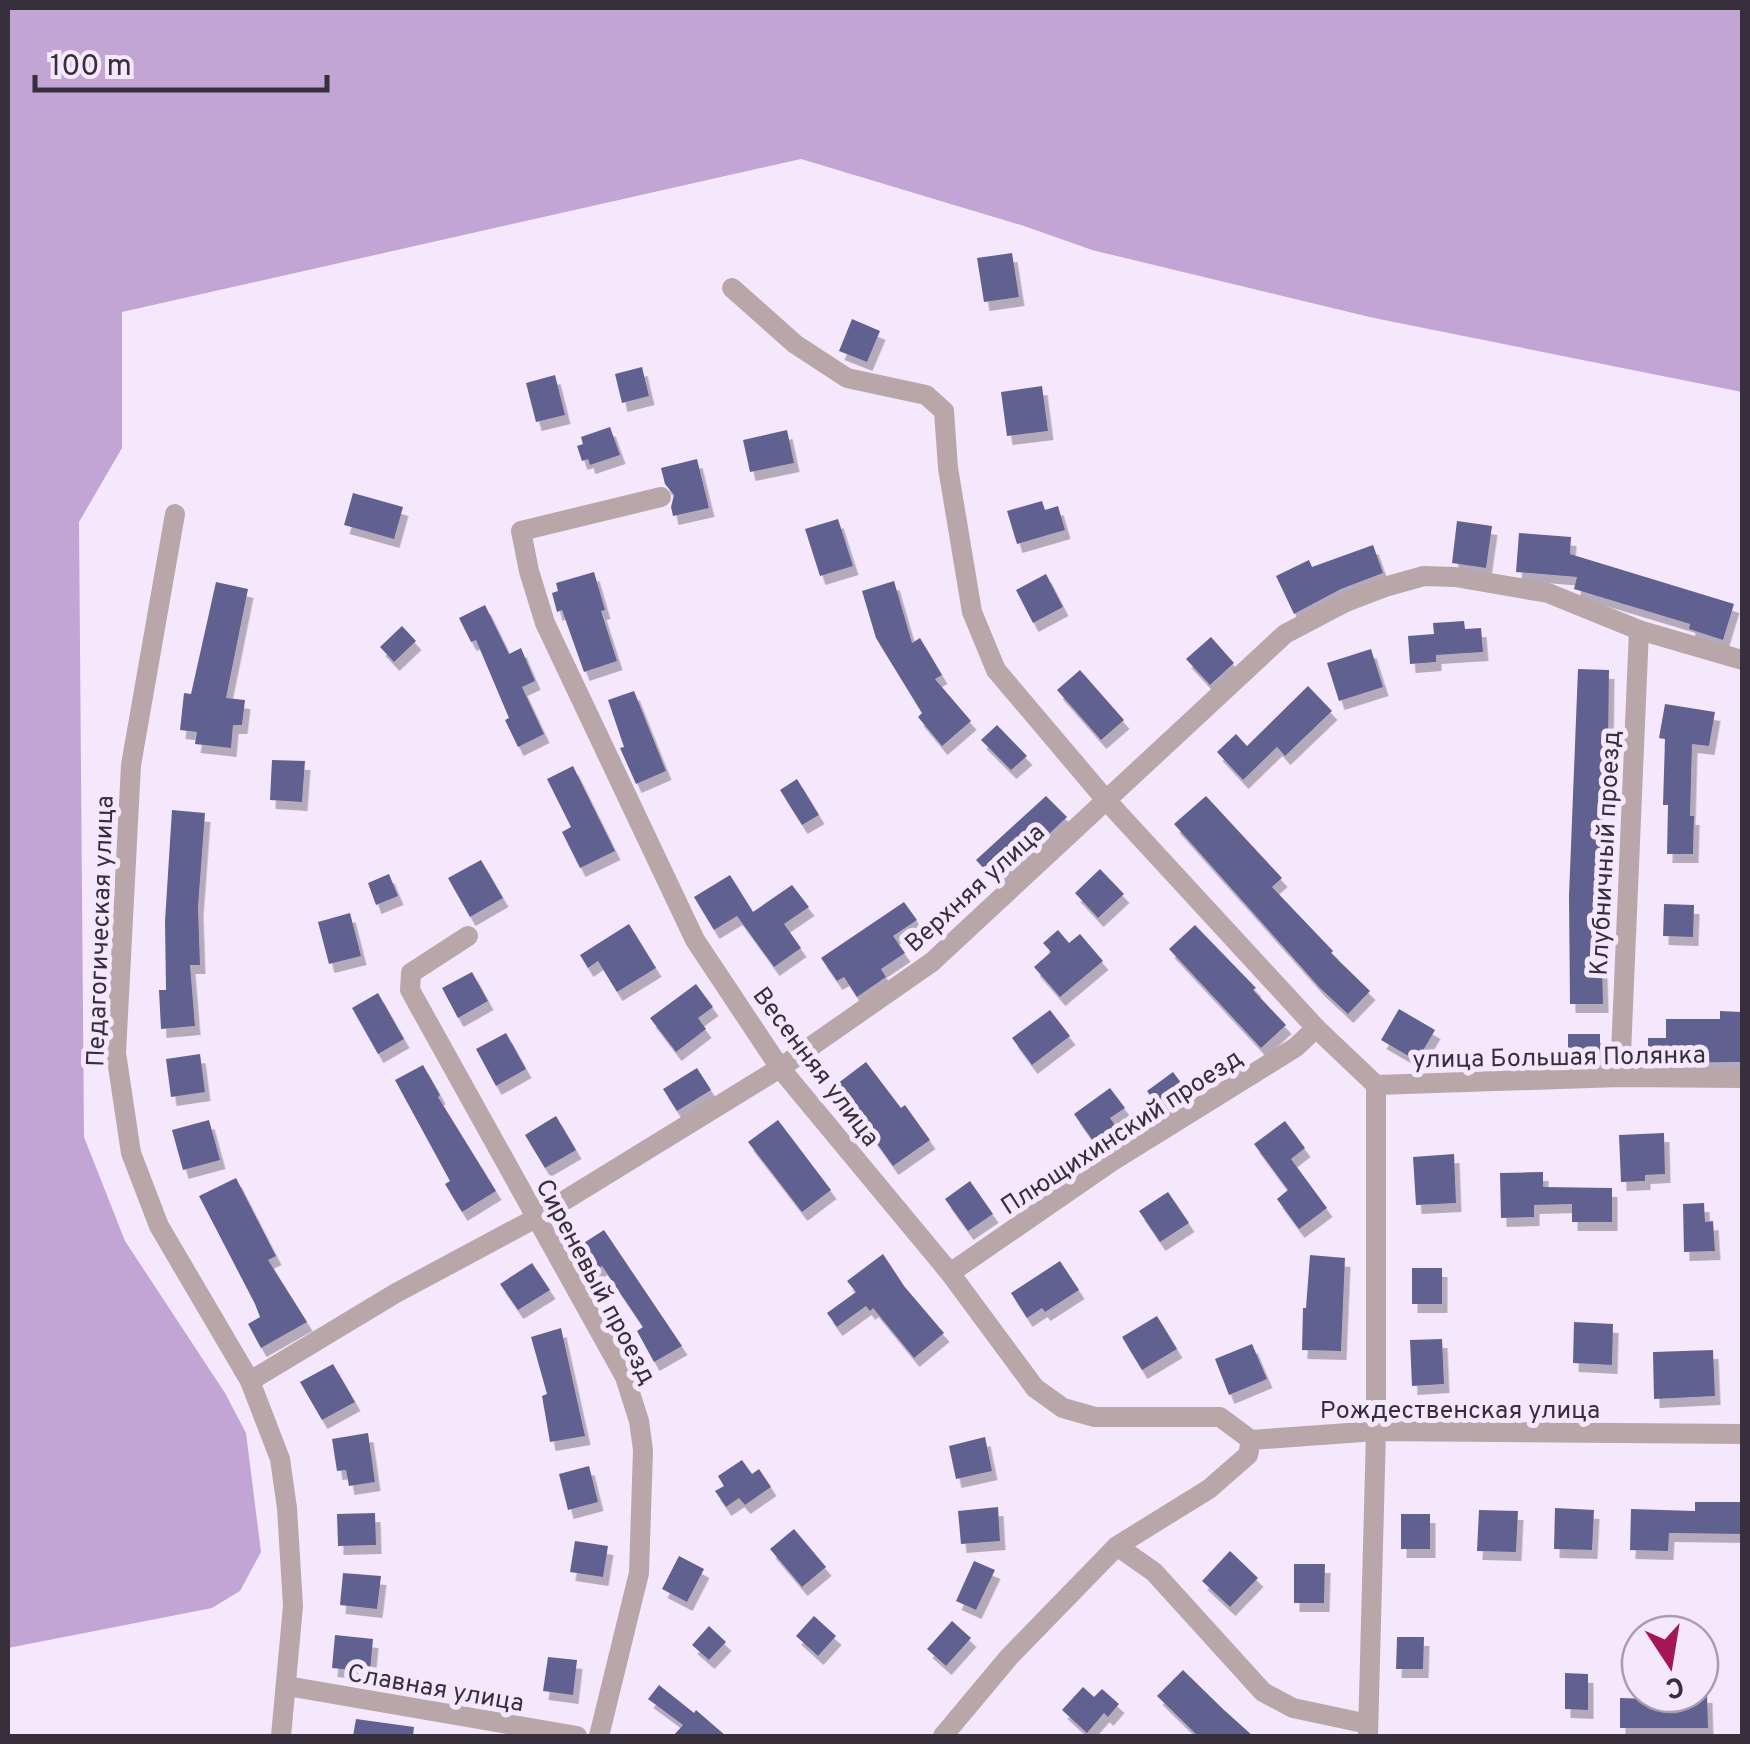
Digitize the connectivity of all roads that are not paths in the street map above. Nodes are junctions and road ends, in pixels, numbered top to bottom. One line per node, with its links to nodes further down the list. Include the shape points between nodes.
1 (732, 288): 6 (street, via 794,344 847,378 926,395 944,411 972,612 996,670)
2 (661, 497): 9 (street, Весенняя улица, via 522,532 529,572 545,624 695,940)
3 (175, 514): 15 (street, Педагогическая улица, via 131,765 116,1053 132,1153 159,1226)
4 (1639, 630): 5 (street, Верхняя улица); 6 (street, Верхняя улица, via 1548,593 1489,582 1424,576 1388,586 1285,634); 10 (street, Клубничный проезд)
5 (1742, 660)
6 (1106, 800): 8 (street); 9 (street, Верхняя улица, via 950,948)
7 (468, 936): 13 (street, Сиреневый проезд, via 411,973 410,990)
8 (1316, 1028): 12 (street); 14 (street, Плющихинский проезд)
9 (780, 1068): 13 (street, Верхняя улица); 14 (street, Весенняя улица)
10 (1620, 1077): 11 (street, улица Большая Полянка); 12 (street, улица Большая Полянка)
11 (1742, 1078)
12 (1376, 1084): 16 (street)
13 (536, 1218): 15 (street, Верхняя улица); 24 (street, Сиреневый проезд, via 625,1377 640,1420 638,1573)
14 (950, 1273): 18 (street, Весенняя улица, via 1035,1388 1063,1408 1095,1417 1220,1417)
15 (250, 1381): 20 (street, Педагогическая улица, via 280,1459 288,1508)
16 (1376, 1430): 17 (street, Рождественская улица); 18 (street, Рождественская улица); 21 (street)
17 (1742, 1434)
18 (1251, 1440): 19 (street, via 1248,1454 1209,1490)
19 (1117, 1546): 21 (street, via 1154,1572 1263,1692); 25 (street, via 1009,1657)
20 (287, 1686): 22 (street, Педагогическая улица); 23 (street, Славная улица)
21 (1368, 1730)
22 (282, 1736)
23 (577, 1736)
24 (599, 1736)
25 (944, 1736)

